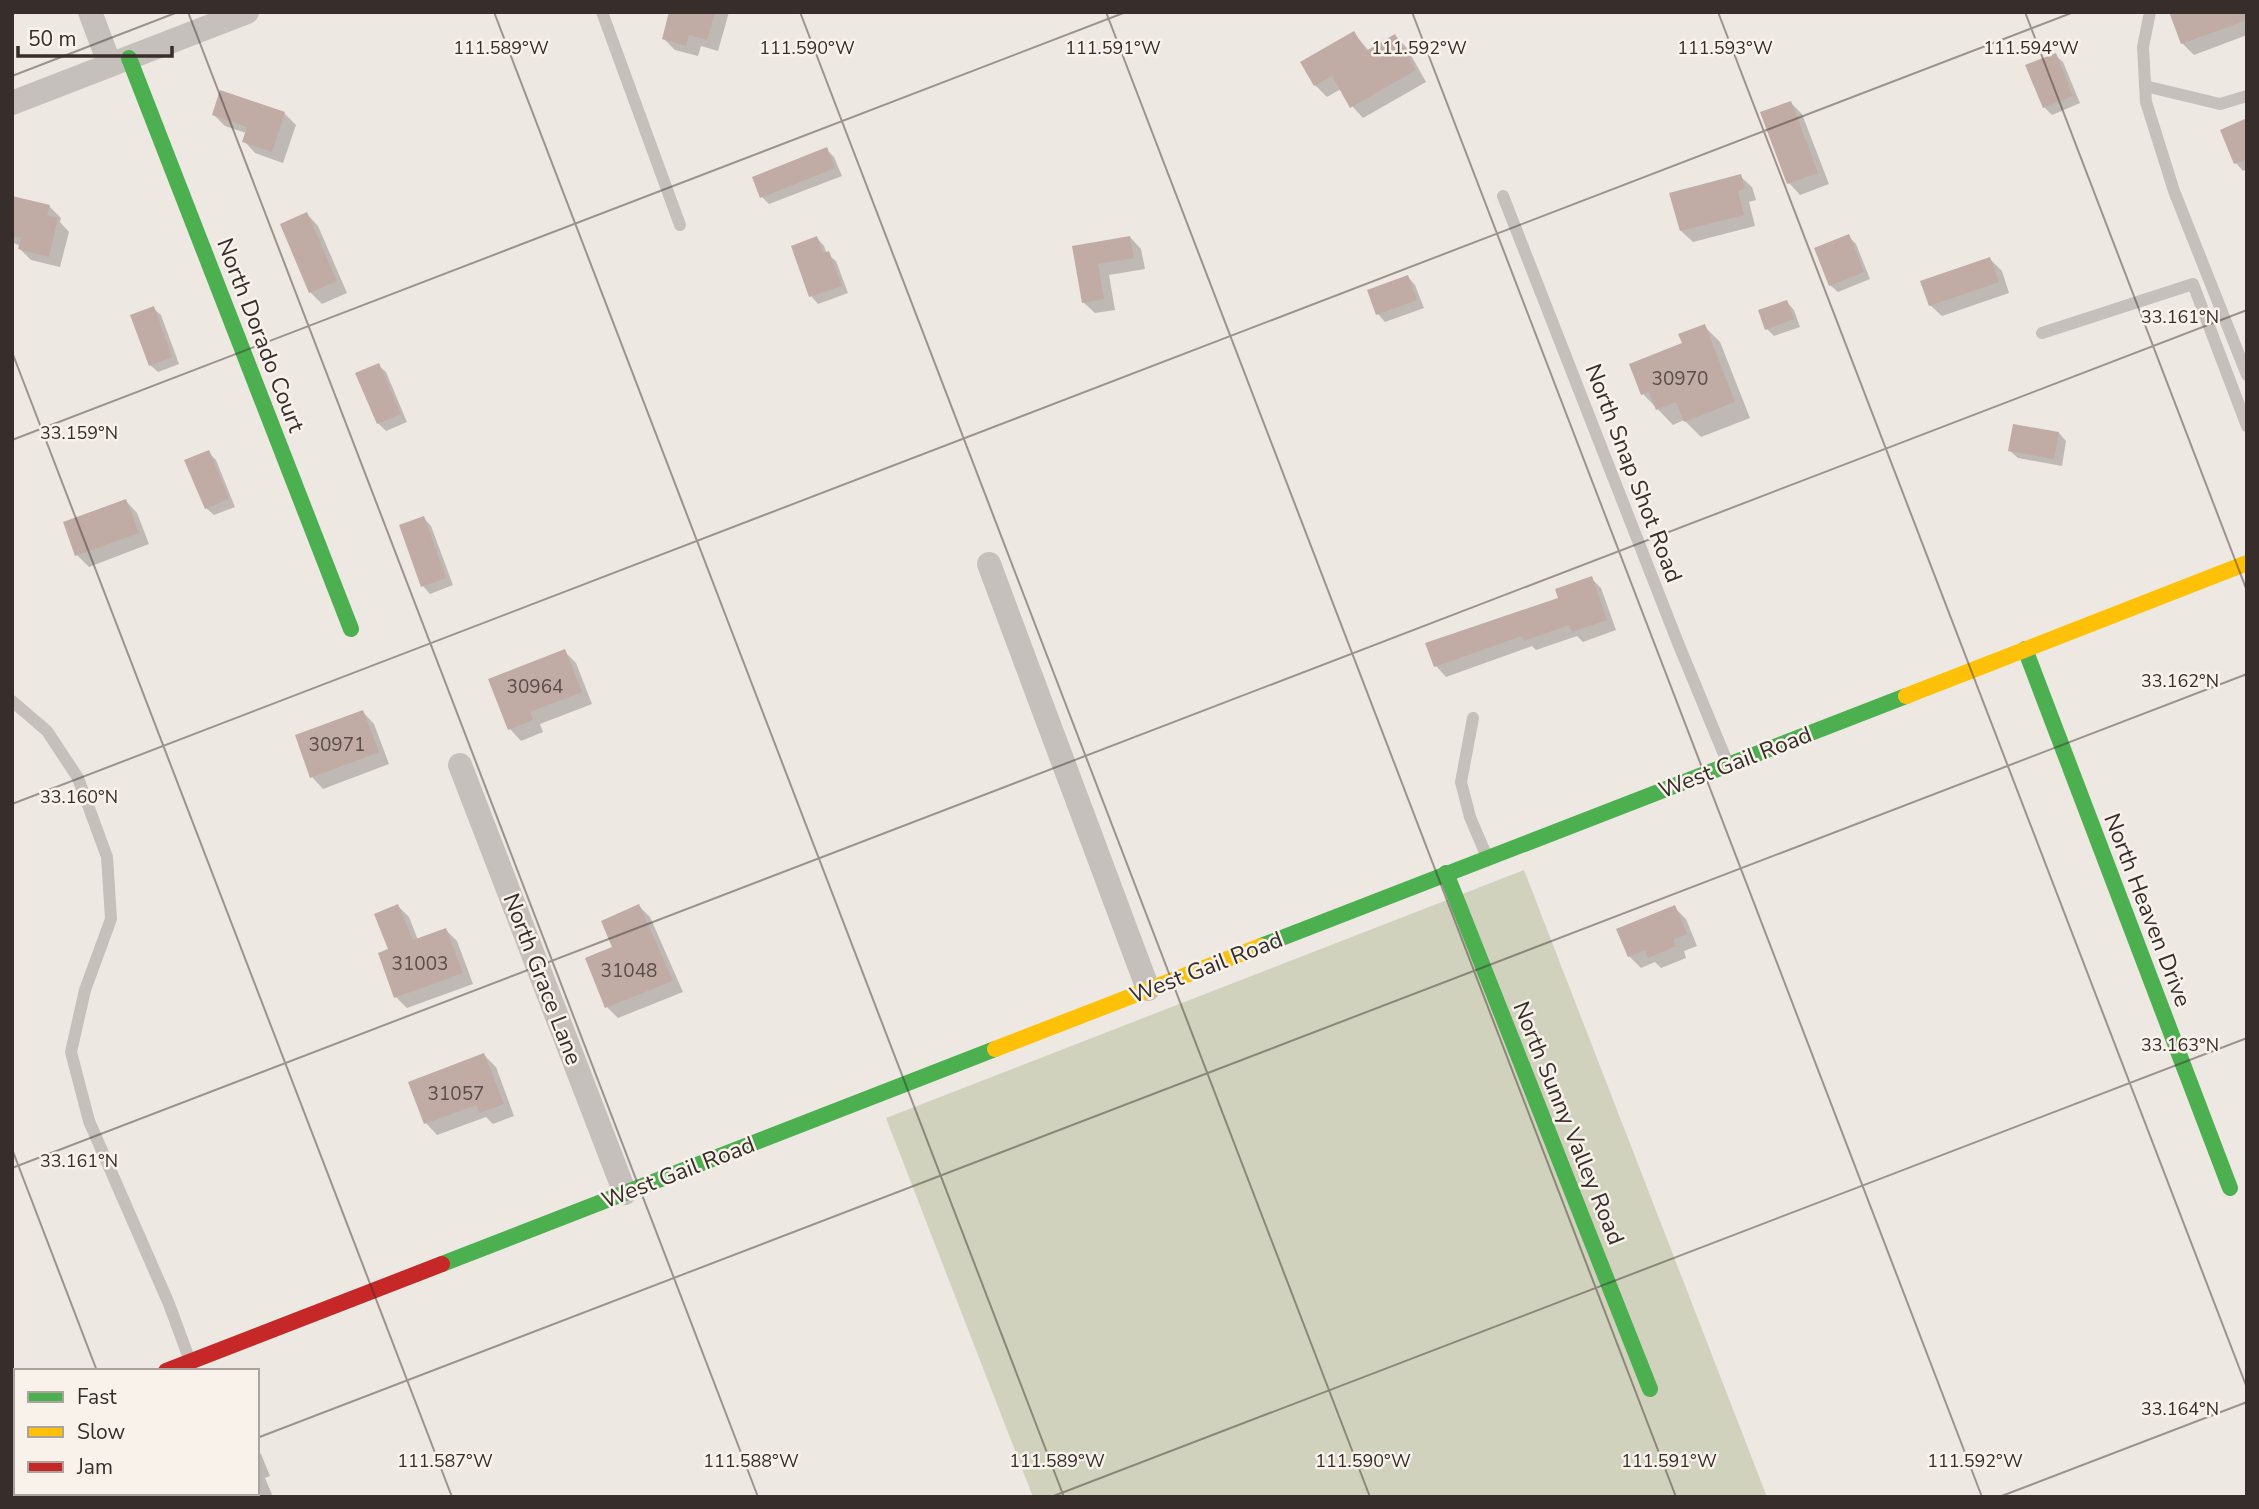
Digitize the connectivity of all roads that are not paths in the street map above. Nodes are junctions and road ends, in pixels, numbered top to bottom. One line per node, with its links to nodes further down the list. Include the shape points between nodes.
1 (90, 12): 5 (street)
2 (247, 12): 5 (street)
3 (602, 12): 10 (lane)
4 (2150, 12): 6 (lane, via 2143,47)
5 (120, 61): 8 (street); 16 (street, North Dorado Court)
6 (2145, 86): 7 (lane, via 2220,104); 12 (lane, via 2174,191)
7 (2247, 96)
8 (12, 103)
9 (1503, 197): 20 (lane, North Snap Shot Road)
10 (680, 225)
11 (2042, 333): 13 (lane, via 2193,284)
12 (2247, 375)
13 (2247, 426)
14 (2247, 563): 17 (street, West Gail Road)
15 (989, 564): 24 (street)
16 (351, 629)
17 (2025, 649): 20 (street, West Gail Road); 25 (street, North Heaven Drive)
18 (12, 701): 27 (lane, via 47,731 78,778 107,857 111,919 85,990 71,1052 89,1121)
19 (1473, 718): 22 (lane, via 1461,782)
20 (1728, 764): 22 (street, West Gail Road)
21 (460, 765): 26 (street, North Grace Lane)
22 (1488, 858): 23 (street, West Gail Road)
23 (1446, 873): 24 (street, West Gail Road); 29 (street, North Sunny Valley Road)
24 (1148, 989): 26 (street, West Gail Road)
25 (2230, 1188)
26 (625, 1193): 27 (street, West Gail Road)
27 (190, 1361): 28 (street, West Gail Road)
28 (171, 1369)
29 (1650, 1389)

